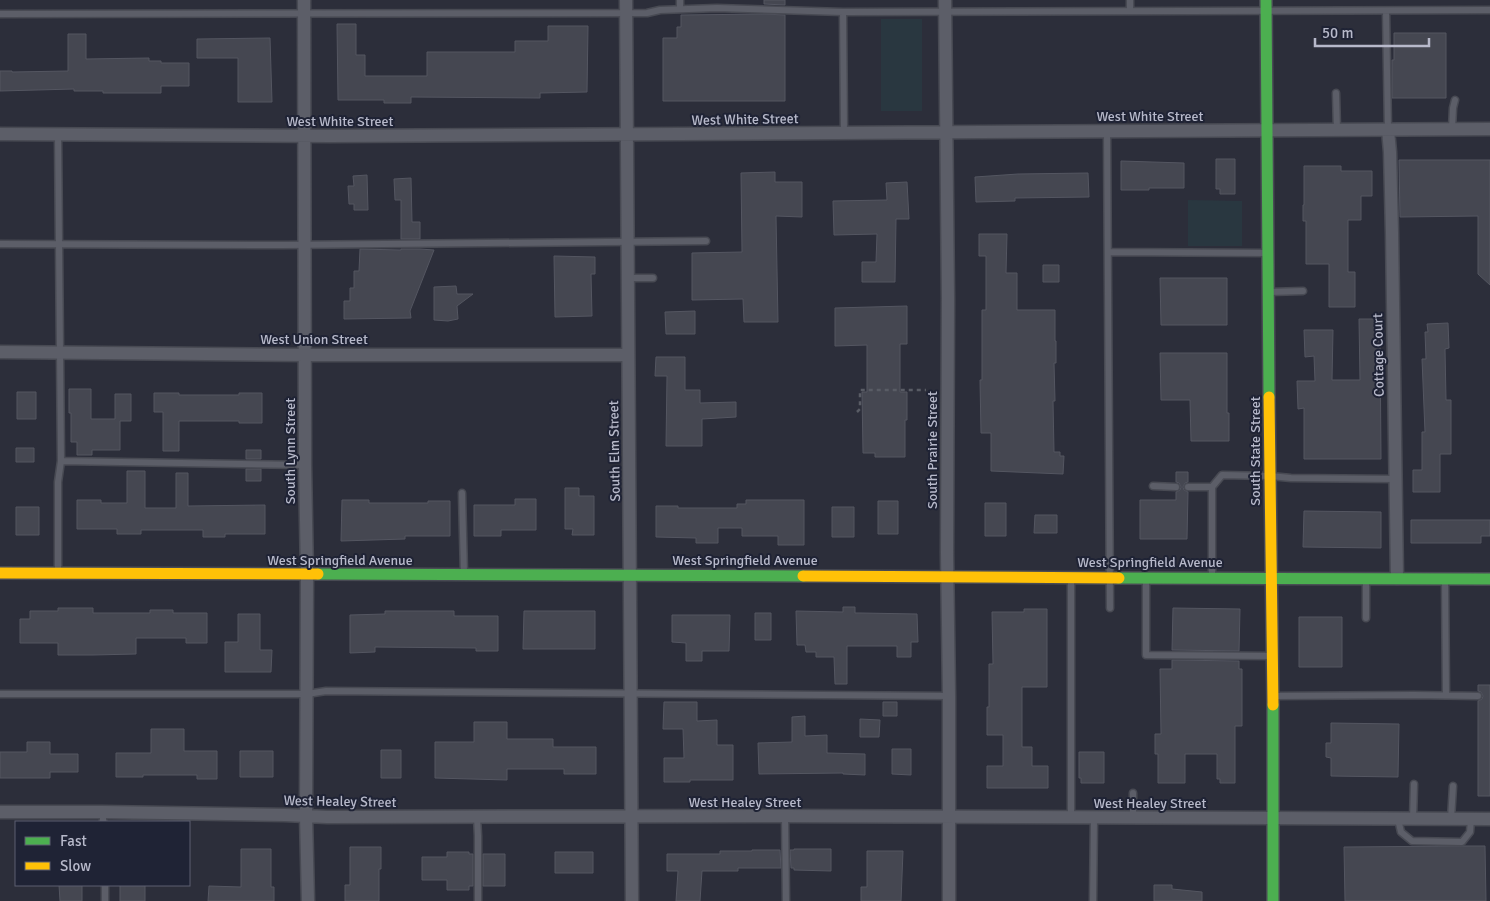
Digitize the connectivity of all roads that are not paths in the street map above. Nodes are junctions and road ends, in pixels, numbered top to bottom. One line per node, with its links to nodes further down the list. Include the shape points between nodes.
1 (304, 0): 15 (street, South Lynn Street)
2 (680, 0): 9 (lane)
3 (717, 0): 8 (lane)
4 (1130, 0): 11 (lane)
5 (1266, 5): 11 (lane); 12 (lane); 22 (main road, South State Street)
6 (626, 6): 9 (lane, via 647,13); 15 (lane); 27 (street, South Elm Street)
7 (945, 6): 11 (lane); 13 (lane); 23 (street, South Prairie Street)
8 (717, 8): 9 (lane); 13 (lane)
9 (680, 9)
10 (1490, 10): 12 (lane)
11 (1130, 11)
12 (1386, 11): 21 (lane)
13 (843, 12): 25 (lane)
14 (0, 14): 15 (lane)
15 (304, 14): 29 (street, South Lynn Street)
16 (1336, 92): 20 (lane)
17 (1456, 100): 18 (lane)
18 (1452, 129): 19 (street, West White Street); 21 (street, West White Street)
19 (1490, 129)
20 (1337, 130): 21 (street, West White Street); 22 (street, West White Street)
21 (1388, 130): 48 (street, Cottage Court)
22 (1267, 131): 24 (street, West White Street); 36 (main road, South State Street)
23 (946, 132): 24 (street, West White Street); 25 (street, West White Street); 59 (street, South Prairie Street)
24 (1107, 132): 35 (lane)
25 (844, 133): 27 (street, West White Street)
26 (0, 134): 28 (street, West White Street)
27 (627, 134): 29 (street, West White Street); 31 (street, South Elm Street)
28 (58, 135): 29 (street, West White Street); 33 (lane)
29 (304, 136): 34 (street, South Lynn Street)
30 (706, 241): 31 (lane)
31 (628, 242): 34 (lane); 37 (street, South Elm Street)
32 (0, 244): 33 (lane)
33 (60, 244): 34 (lane); 42 (lane)
34 (305, 245): 43 (street, South Lynn Street)
35 (1108, 252): 36 (lane); 60 (lane)
36 (1268, 253): 40 (main road, South State Street)
37 (628, 278): 38 (lane); 44 (street, South Elm Street)
38 (652, 278)
39 (1303, 291): 40 (lane)
40 (1269, 292): 47 (main road, South State Street)
41 (0, 352): 42 (street, West Union Street)
42 (59, 352): 43 (street, West Union Street); 45 (lane)
43 (305, 355): 44 (street, West Union Street); 46 (street, South Lynn Street)
44 (628, 355): 58 (street, South Elm Street)
45 (60, 461): 46 (lane); 55 (lane)
46 (305, 465): 56 (street, South Lynn Street)
47 (1270, 476): 48 (lane); 52 (lane, via 1222,475); 64 (main road, South State Street)
48 (1396, 479): 66 (street, Cottage Court)
49 (1153, 486): 50 (lane)
50 (1176, 487)
51 (1188, 487): 52 (lane)
52 (1212, 487): 63 (lane)
53 (462, 493): 57 (lane)
54 (0, 573): 55 (main road, West Springfield Avenue)
55 (58, 573): 56 (main road, West Springfield Avenue)
56 (307, 575): 57 (main road, West Springfield Avenue); 74 (street, South Lynn Street)
57 (464, 575): 58 (main road, West Springfield Avenue)
58 (630, 575): 59 (main road, West Springfield Avenue); 72 (street, South Elm Street)
59 (947, 576): 61 (main road, West Springfield Avenue); 76 (street, South Prairie Street)
60 (1109, 576): 61 (main road, West Springfield Avenue); 62 (main road, West Springfield Avenue); 69 (lane)
61 (1071, 577): 89 (lane)
62 (1146, 577): 63 (main road, West Springfield Avenue); 71 (lane, via 1146,655)
63 (1212, 577): 64 (main road, West Springfield Avenue)
64 (1271, 577): 65 (main road, West Springfield Avenue); 71 (main road, South State Street)
65 (1366, 578): 66 (main road, West Springfield Avenue); 70 (lane)
66 (1397, 578): 68 (main road, West Springfield Avenue)
67 (1490, 578): 68 (main road, West Springfield Avenue)
68 (1445, 579): 75 (lane)
69 (1110, 608)
70 (1366, 618)
71 (1272, 656): 77 (main road, South State Street)
72 (630, 693): 74 (lane, via 326,691); 76 (lane); 87 (street, South Elm Street)
73 (0, 694): 74 (lane)
74 (307, 694): 83 (street, South Lynn Street)
75 (1446, 695): 77 (lane); 78 (lane)
76 (949, 696): 88 (street, South Prairie Street)
77 (1273, 696): 92 (main road, South State Street)
78 (1478, 696)
79 (1414, 784): 94 (lane)
80 (1453, 786): 95 (lane)
81 (1133, 792): 91 (lane)
82 (0, 812): 85 (street, West Healey Street)
83 (306, 816): 85 (street, West Healey Street); 86 (street, West Healey Street); 100 (street, South Lynn Street)
84 (785, 816): 87 (street, West Healey Street); 88 (street, West Healey Street); 103 (lane)
85 (103, 817)
86 (477, 817): 87 (street, West Healey Street); 101 (lane)
87 (631, 817): 102 (street, South Elm Street)
88 (950, 817): 89 (street, West Healey Street); 104 (street, South Prairie Street)
89 (1071, 817): 90 (street, West Healey Street)
90 (1094, 818): 91 (street, West Healey Street); 105 (lane)
91 (1133, 818): 92 (street, West Healey Street)
92 (1273, 818): 93 (street, West Healey Street); 106 (main road, South State Street)
93 (1398, 819): 94 (street, West Healey Street); 96 (lane, via 1401,832 1412,841 1462,842 1470,832)
94 (1413, 819): 95 (street, West Healey Street)
95 (1451, 819): 96 (street, West Healey Street)
96 (1471, 819): 97 (street, West Healey Street)
97 (1490, 819)
98 (105, 886): 99 (lane)
99 (106, 901)
100 (308, 901)
101 (478, 901)
102 (632, 901)
103 (786, 901)
104 (949, 901)
105 (1094, 901)
106 (1273, 901)

